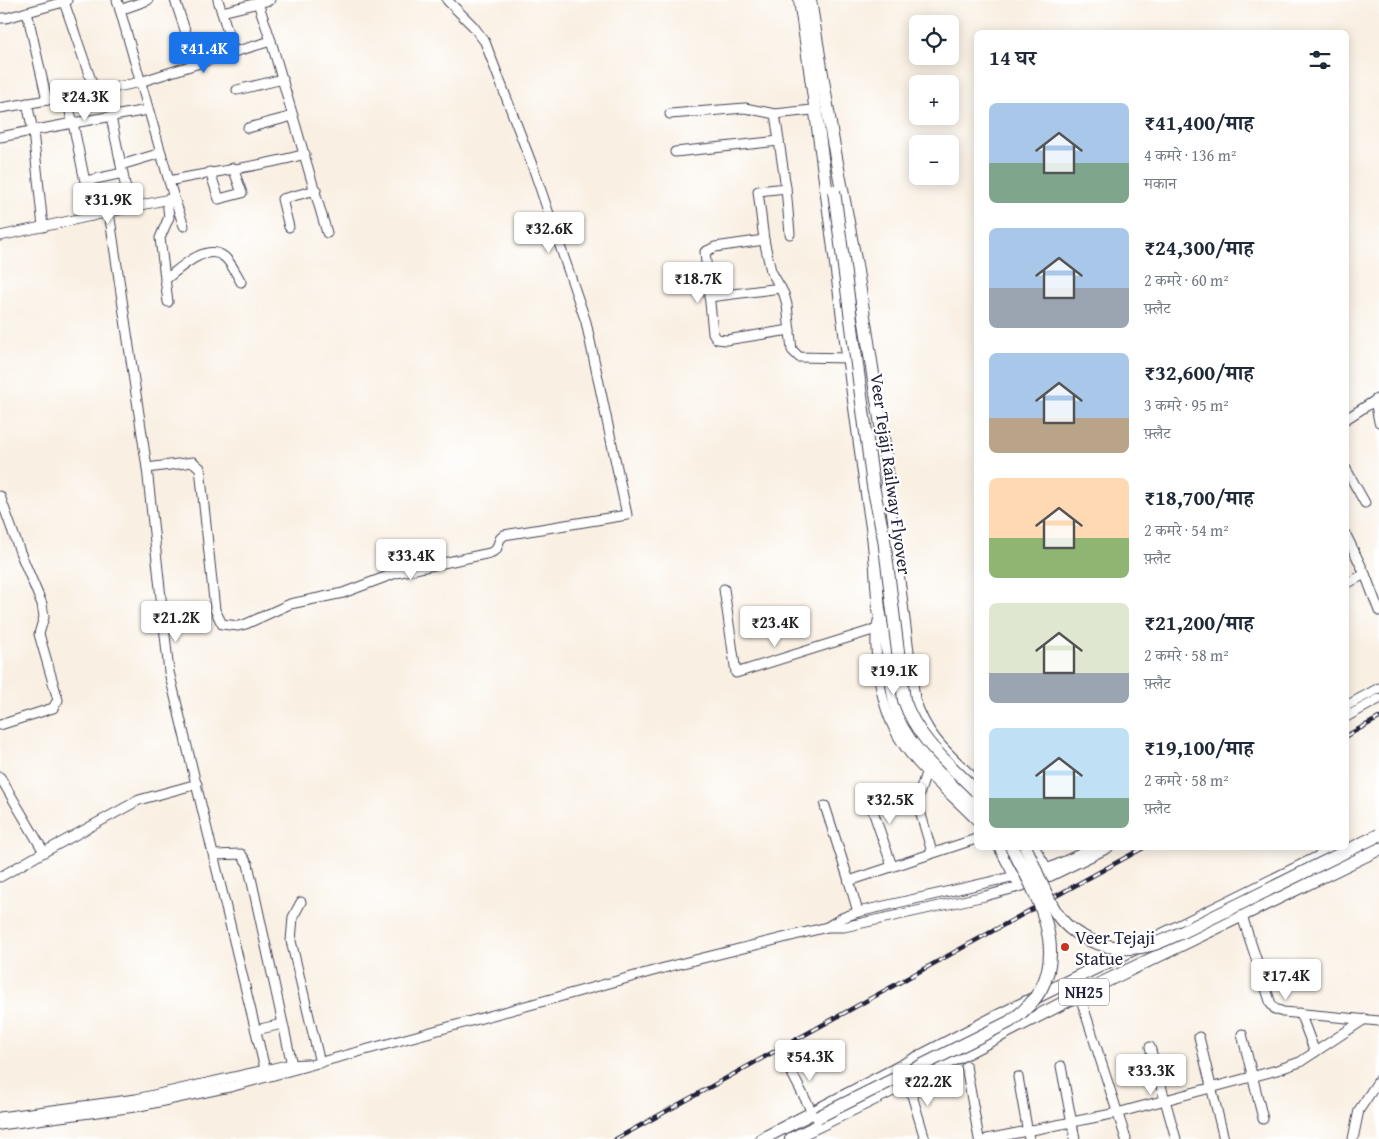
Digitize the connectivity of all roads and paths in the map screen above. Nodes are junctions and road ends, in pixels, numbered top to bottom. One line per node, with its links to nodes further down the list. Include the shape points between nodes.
1 (117, 0): 11 (street)
2 (148, 0): 11 (street)
3 (175, 0): 16 (street)
4 (218, 0): 13 (street)
5 (270, 0): 10 (street)
6 (447, 0): 69 (street, via 474,26 485,42 534,170 586,322 627,515 504,535 496,550 490,553 396,573 343,593 290,604 246,624 228,625 222,624 215,610 200,468 193,462)
7 (800, 0): 35 (main road)
8 (810, 0): 35 (main road)
9 (67, 1): 12 (street); 21 (street)
10 (258, 3): 13 (street); 15 (street)
11 (120, 10): 19 (street)
12 (27, 12): 14 (street); 23 (street)
13 (222, 12): 17 (street)
14 (0, 18)
15 (271, 41): 17 (street); 18 (street)
16 (189, 42)
17 (234, 52): 19 (street)
18 (283, 79): 20 (street); 30 (street)
19 (140, 82): 21 (street); 26 (street)
20 (237, 90)
21 (95, 92): 22 (street)
22 (66, 97): 23 (street); 32 (street)
23 (46, 100): 24 (street)
24 (28, 103): 25 (street); 34 (street)
25 (0, 108)
26 (148, 110): 31 (street); 39 (street)
27 (812, 110): 29 (street)
28 (670, 114): 29 (street, via 745,108)
29 (775, 114): 37 (street)
30 (293, 116): 33 (street); 40 (street)
31 (111, 117): 32 (street); 42 (street)
32 (73, 123): 34 (street); 44 (street)
33 (248, 128)
34 (33, 131): 36 (street); 53 (street)
35 (826, 136): 65 (main road, via 831,236); 71 (main road, via 856,265); 92 (main road, Veer Tejaji Railway Flyover, bridge, via 904,700 909,716 925,741)
36 (0, 137)
37 (779, 141): 38 (street); 46 (street)
38 (675, 152)
39 (160, 153): 42 (street); 45 (street)
40 (305, 154): 41 (street, via 277,162); 47 (street)
41 (232, 168): 43 (street); 43 (street, via 242,193 219,199)
42 (122, 169): 44 (street); 49 (street)
43 (210, 172): 45 (street)
44 (86, 181): 51 (street)
45 (169, 181): 48 (street)
46 (786, 188): 56 (street); 58 (street, via 758,190)
47 (316, 190): 54 (street, via 282,199); 55 (street)
48 (171, 199): 49 (street); 52 (street); 59 (street, via 169,217 160,238)
49 (130, 208): 50 (street)
50 (109, 212): 51 (street); 69 (street)
51 (92, 216): 53 (street)
52 (184, 226)
53 (43, 227): 57 (street)
54 (289, 227)
55 (327, 233)
56 (790, 234)
57 (0, 236)
58 (764, 240): 61 (street, via 771,272); 62 (street, via 715,247 705,252)
59 (165, 280): 60 (street, via 199,256 218,253 230,263); 63 (street)
60 (241, 282)
61 (781, 288): 62 (street); 64 (street)
62 (710, 297): 64 (street, via 716,339)
63 (168, 302)
64 (790, 330): 65 (street, via 792,350 799,356)
65 (848, 358): 74 (main road)
66 (1377, 399): 67 (street); 68 (street)
67 (1349, 417)
68 (1379, 422)
69 (147, 468): 91 (street, via 169,672)
70 (1349, 474): 73 (street)
71 (888, 485): 74 (main road); 90 (street, via 915,699 928,732)
72 (0, 496): 87 (street, via 42,604 44,617 39,634 58,700 53,708)
73 (1365, 503)
74 (872, 522): 81 (main road)
75 (1349, 541): 76 (street)
76 (1365, 574): 77 (street); 78 (street)
77 (1349, 582)
78 (1375, 588): 80 (street)
79 (724, 589): 82 (street, via 736,673)
80 (1379, 611)
81 (880, 612): 82 (street); 94 (main road, via 896,709 904,728 932,766)
82 (876, 629): 88 (street, via 879,682 885,712 906,751)
83 (1379, 688): 85 (street)
84 (1379, 699): 86 (street)
85 (1349, 704)
86 (1349, 714)
87 (0, 724)
88 (926, 773): 96 (street); 110 (street, via 917,801)
89 (0, 777): 109 (street)
90 (974, 778)
91 (197, 784): 109 (street, via 139,800); 111 (street)
92 (974, 789)
93 (866, 791): 112 (street)
94 (974, 805)
95 (825, 806): 116 (street)
96 (974, 818)
97 (1379, 829): 100 (main road)
98 (1379, 836): 104 (main road, bridge, via 1183,932 1151,945 1120,948 1103,946 1086,938 1058,914)
99 (974, 840): 110 (street)
100 (1349, 843)
101 (1379, 849): 120 (main road, NH25)
102 (1000, 850): 115 (street)
103 (1013, 850): 146 (main road, bridge, via 1046,917 1050,935 1048,970 1031,1005 1009,1022)
104 (1027, 850)
105 (1036, 850): 113 (street)
106 (1089, 850): 113 (street)
107 (1103, 850): 113 (street)
108 (1336, 850): 122 (main road, NH25)
109 (44, 852): 114 (street)
110 (932, 852): 112 (street)
111 (214, 855): 127 (street, via 241,854 248,864); 128 (street)
112 (892, 866): 116 (street)
113 (1050, 872): 115 (street); 117 (street)
114 (0, 877)
115 (1015, 878): 117 (street); 119 (street)
116 (849, 881): 119 (street)
117 (1019, 887): 121 (street, via 894,917 844,927)
118 (301, 902): 134 (street, via 290,929 291,941)
119 (858, 912): 121 (street)
120 (1242, 916): 123 (main road, NH25); 124 (street, via 1271,1004 1282,1012)
121 (827, 927): 134 (street, via 675,965)
122 (1074, 978): 123 (street); 146 (main road, NH25)
123 (1080, 994): 142 (main road, NH25); 145 (street)
124 (1300, 1013): 125 (street); 132 (street)
125 (1365, 1019): 126 (street); 132 (street)
126 (1379, 1021)
127 (282, 1024): 128 (street); 135 (street)
128 (256, 1030): 138 (street)
129 (1242, 1034): 140 (street)
130 (1199, 1038): 143 (street)
131 (1150, 1047): 144 (street)
132 (1315, 1052): 140 (street, via 1300,1062)
133 (786, 1062): 146 (street)
134 (320, 1063): 135 (street); 150 (street, via 174,1100)
135 (292, 1064): 138 (street)
136 (966, 1066): 155 (street)
137 (1060, 1066): 149 (street)
138 (265, 1069): 147 (street, via 136,1099)
139 (1018, 1077): 151 (street)
140 (1252, 1077): 143 (street); 148 (street)
141 (1379, 1080): 161 (street, via 1358,1110)
142 (908, 1082): 152 (main road, NH25); 154 (street)
143 (1211, 1088): 144 (street); 160 (street)
144 (1164, 1099): 145 (street); 159 (street)
145 (1118, 1113): 149 (street); 158 (street)
146 (815, 1115): 152 (main road); 153 (main road)
147 (0, 1117)
148 (1263, 1119)
149 (1072, 1123): 151 (street); 157 (street)
150 (0, 1125)
151 (1028, 1135): 156 (street)
152 (794, 1138)
153 (762, 1139)
154 (925, 1139)
155 (979, 1139)
156 (987, 1139)
157 (1075, 1139)
158 (1126, 1139)
159 (1176, 1139)
160 (1224, 1139)
161 (1353, 1139)

